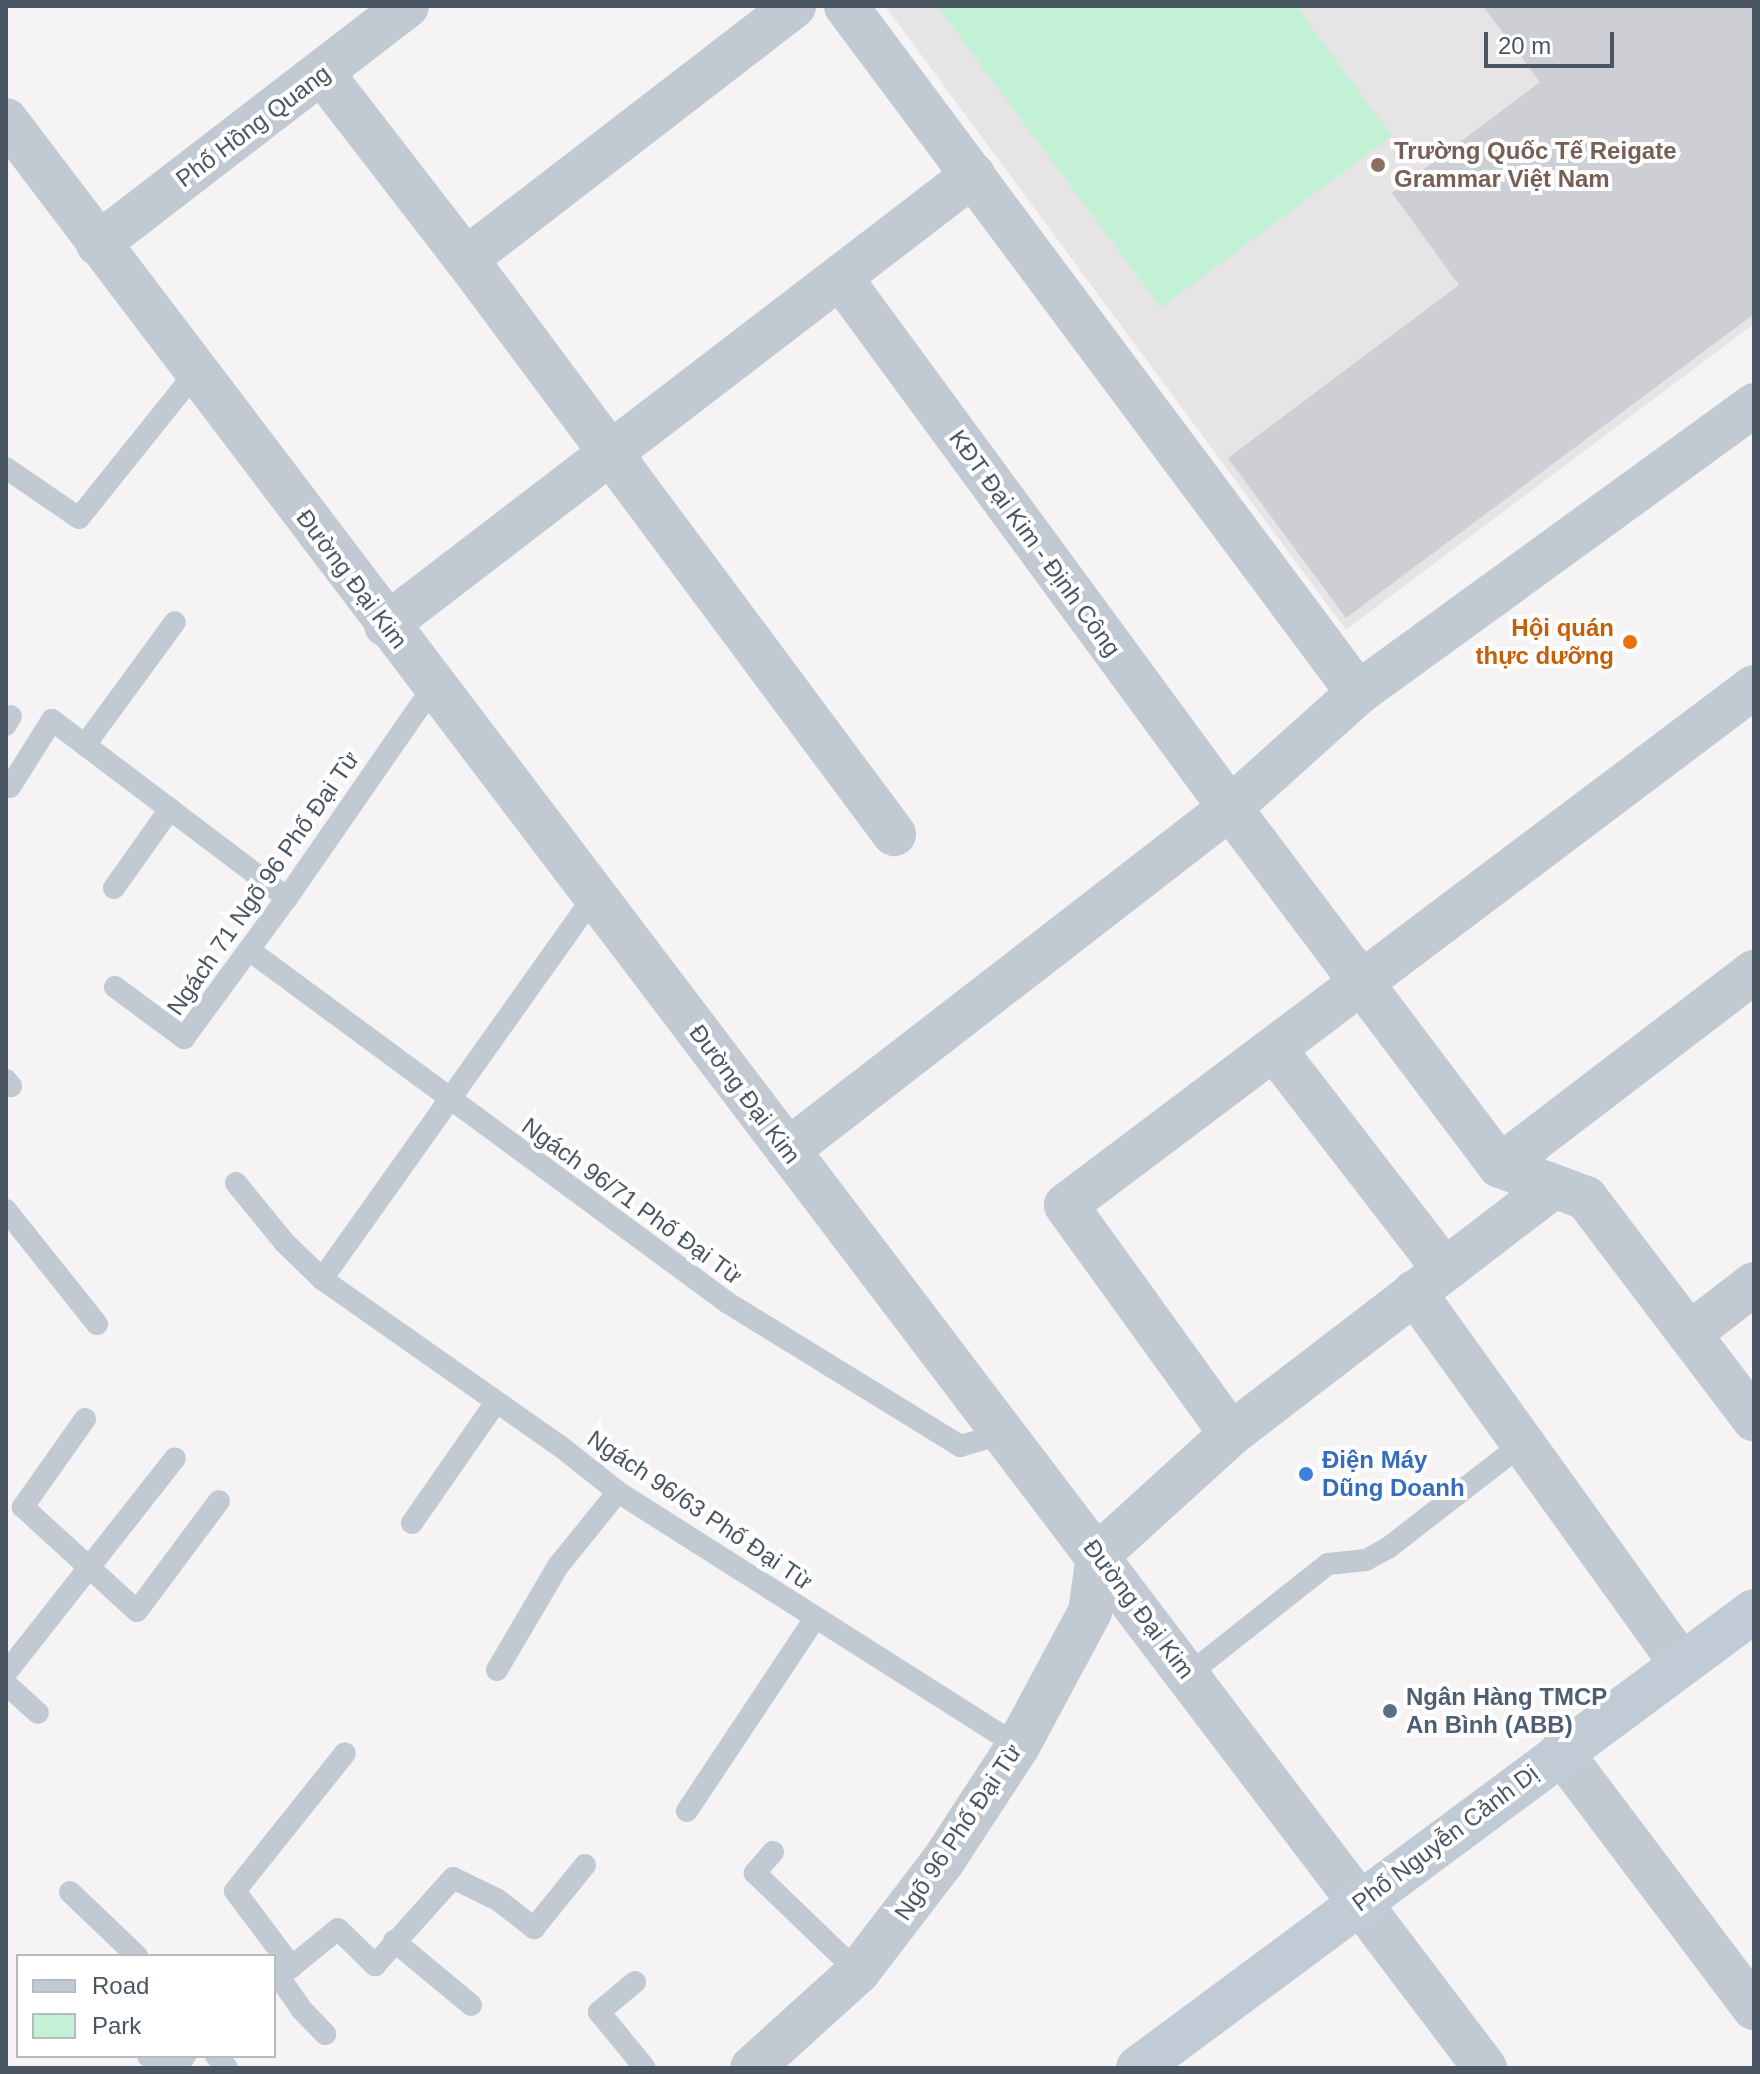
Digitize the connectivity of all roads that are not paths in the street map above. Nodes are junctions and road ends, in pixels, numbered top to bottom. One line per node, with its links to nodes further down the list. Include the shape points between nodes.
1 (407, 6): 4 (street, Phố Hồng Quang)
2 (794, 6): 8 (street)
3 (846, 6): 6 (street)
4 (322, 73): 7 (street, Phố Hồng Quang); 8 (street)
5 (6, 120): 7 (street, Đường Đại Kim)
6 (973, 175): 9 (street); 18 (street)
7 (98, 244): 10 (street, Đường Đại Kim)
8 (466, 259): 12 (street)
9 (840, 277): 12 (street); 21 (street, KĐT Đại Kim - Định Công)
10 (195, 373): 13 (lane, via 79,518); 15 (street, Đường Đại Kim)
11 (1754, 405): 18 (street)
12 (611, 453): 15 (street); 23 (street)
13 (6, 468)
14 (175, 622): 19 (lane)
15 (386, 625): 16 (street, Đường Đại Kim)
16 (433, 687): 25 (street, Đường Đại Kim); 26 (lane, Ngách 71 Ngõ 96 Phố Đại Từ)
17 (1754, 687): 29 (street)
18 (1358, 693): 21 (street)
19 (85, 745): 20 (lane, via 52,720); 22 (lane)
20 (10, 787)
21 (1230, 808): 29 (street, KĐT Đại Kim - Định Công); 33 (street)
22 (170, 809): 24 (lane); 26 (lane)
23 (894, 834)
24 (114, 888)
25 (594, 896): 32 (lane); 33 (street, Đường Đại Kim)
26 (287, 898): 27 (lane, Ngách 71 Ngõ 96 Phố Đại Từ)
27 (249, 950): 30 (lane, Ngách 71 Ngõ 96 Phố Đại Từ, via 184,1038); 32 (lane, Ngách 96/71 Phố Đại Từ)
28 (1754, 972): 34 (street)
29 (1361, 983): 31 (street); 34 (street, KĐT Đại Kim - Định Công)
30 (115, 987)
31 (1274, 1049): 39 (street); 47 (street, via 1066,1205)
32 (450, 1101): 38 (lane); 46 (lane, Ngách 96/71 Phố Đại Từ, via 728,1303 960,1446)
33 (788, 1150): 46 (street, Đường Đại Kim)
34 (1500, 1166): 36 (street)
35 (236, 1183): 38 (lane, Ngách 96/63 Phố Đại Từ)
36 (1554, 1186): 39 (street); 42 (street, via 1586,1198)
37 (6, 1210): 41 (lane)
38 (322, 1279): 43 (lane, Ngách 96/63 Phố Đại Từ)
39 (1429, 1281): 47 (street); 48 (street)
40 (1754, 1284): 42 (street)
41 (97, 1324)
42 (1689, 1334): 45 (street)
43 (496, 1402): 50 (lane, Ngách 96/63 Phố Đại Từ); 52 (lane)
44 (85, 1419): 54 (lane, via 23,1507)
45 (1754, 1419)
46 (1005, 1433): 53 (street, Đường Đại Kim)
47 (1231, 1434): 53 (street)
48 (1521, 1445): 57 (street); 60 (lane, via 1388,1548 1366,1560 1328,1564)
49 (175, 1458): 54 (lane)
50 (618, 1492): 55 (lane, Ngách 96/63 Phố Đại Từ); 58 (lane, via 558,1566)
51 (219, 1501): 54 (lane, via 137,1611)
52 (412, 1523)
53 (1098, 1555): 60 (street, Đường Đại Kim); 63 (street, Ngõ 96 Phố Đại Từ, via 1090,1612)
54 (90, 1570): 59 (lane)
55 (815, 1618): 63 (lane, Ngách 96/63 Phố Đại Từ); 66 (lane)
56 (1750, 1622): 57 (main road, Phố Nguyễn Cảnh Dị)
57 (1681, 1664): 64 (main road, Phố Nguyễn Cảnh Dị)
58 (497, 1670)
59 (6, 1673)
60 (1189, 1674): 70 (street, Đường Đại Kim)
61 (6, 1684): 62 (lane)
62 (38, 1713)
63 (1018, 1746): 74 (street, Ngõ 96 Phố Đại Từ, via 943,1861)
64 (1561, 1752): 70 (main road, Phố Nguyễn Cảnh Dị); 78 (street)
65 (345, 1753): 73 (lane, via 235,1891)
66 (687, 1811)
67 (773, 1852): 74 (lane, via 755,1873)
68 (585, 1865): 71 (lane, via 534,1928 466,1872 453,1878)
69 (70, 1892): 72 (lane)
70 (1360, 1902): 82 (main road, Phố Nguyễn Cảnh Dị); 83 (street, Đường Đại Kim)
71 (394, 1941): 75 (lane, via 375,1965 338,1929); 77 (lane)
72 (135, 1954)
73 (270, 1954)
74 (858, 1972): 81 (street, Ngõ 96 Phố Đại Từ)
75 (282, 1975): 79 (lane, via 301,2009)
76 (635, 1982): 80 (lane, via 599,2012)
77 (471, 2005)
78 (1754, 2008)
79 (325, 2034)
80 (645, 2068)
81 (752, 2068)
82 (1138, 2068)
83 (1485, 2068)

